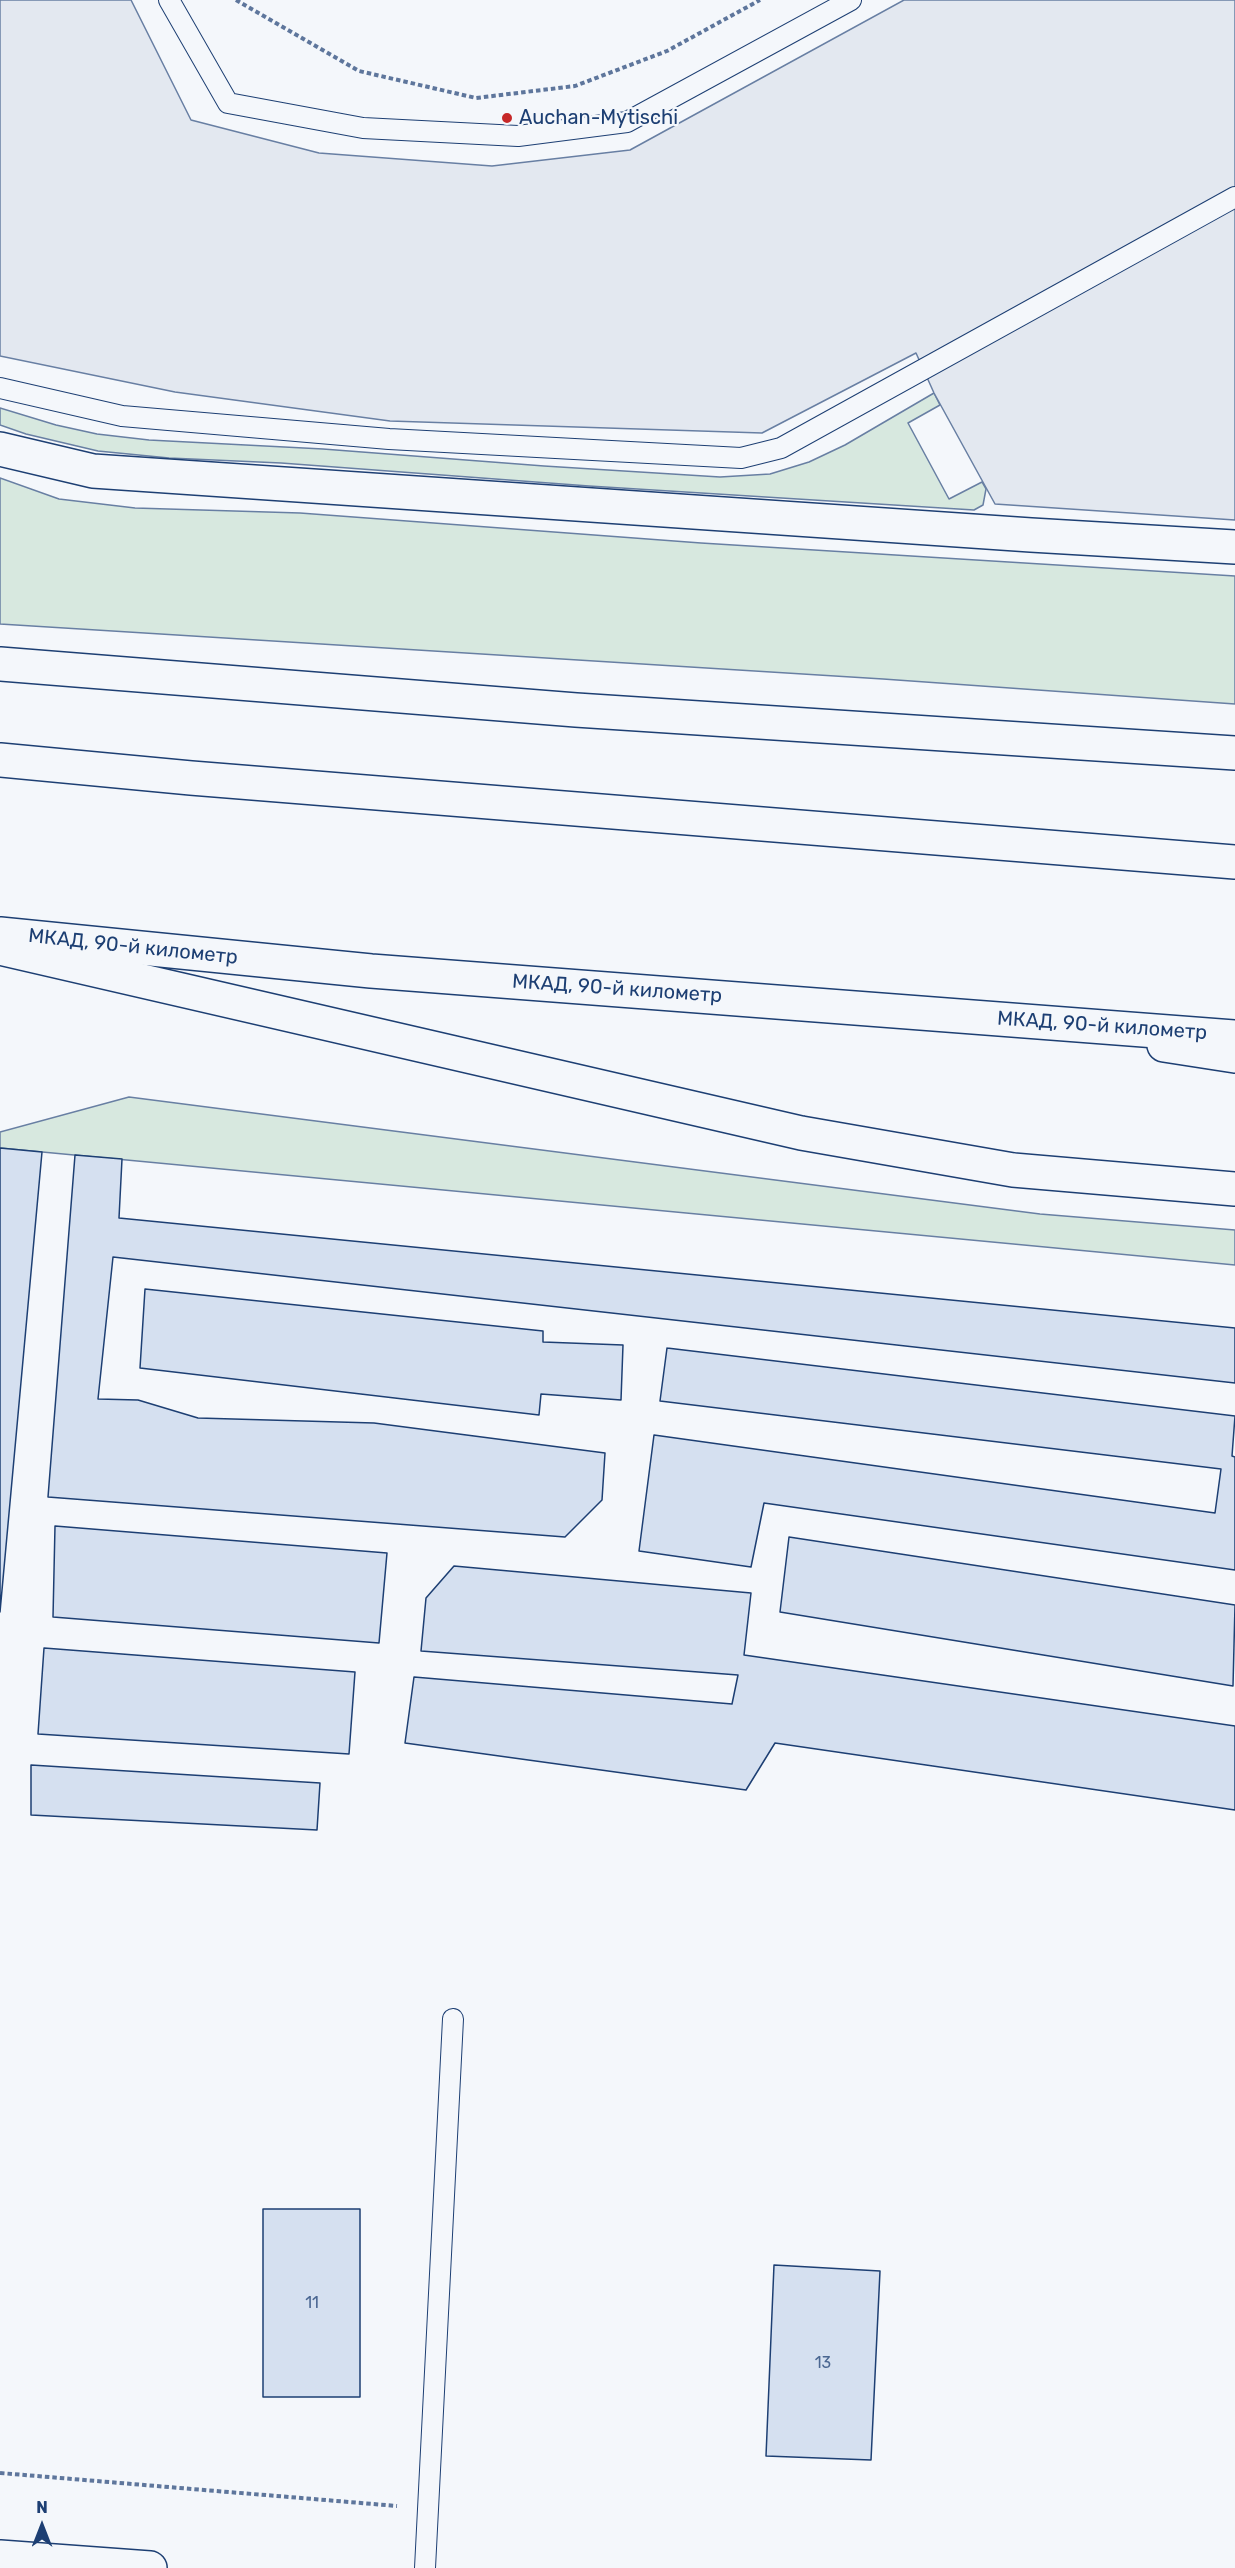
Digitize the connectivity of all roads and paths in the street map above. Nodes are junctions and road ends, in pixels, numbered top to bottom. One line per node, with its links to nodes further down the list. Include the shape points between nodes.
1 (169, 0): 4 (lane, via 228,103 363,128 518,136 627,122)
2 (236, 0): 3 (path, via 359,71 476,98 575,86 668,51)
3 (760, 0)
4 (851, 0)
5 (1235, 197): 6 (lane, via 781,448 741,458 388,439 122,416)
6 (0, 388)
7 (0, 449): 8 (main road, via 93,471)
8 (1235, 547)
9 (0, 664): 10 (main road, via 576,710)
10 (1235, 753)
11 (0, 760): 12 (main road)
12 (1235, 862)
13 (0, 934): 15 (main road, МКАД, 90-й километр, via 371,971)
14 (0, 948): 18 (main road, via 801,1133 1013,1170)
15 (1005, 1019): 16 (main road, МКАД, 90-й километр); 17 (main road)
16 (1235, 1037)
17 (1235, 1056)
18 (1235, 1189)
19 (453, 2019): 21 (lane)
20 (0, 2473): 21 (path)
21 (428, 2508): 24 (lane)
22 (0, 2558): 23 (main road)
23 (150, 2568)
24 (425, 2568)

